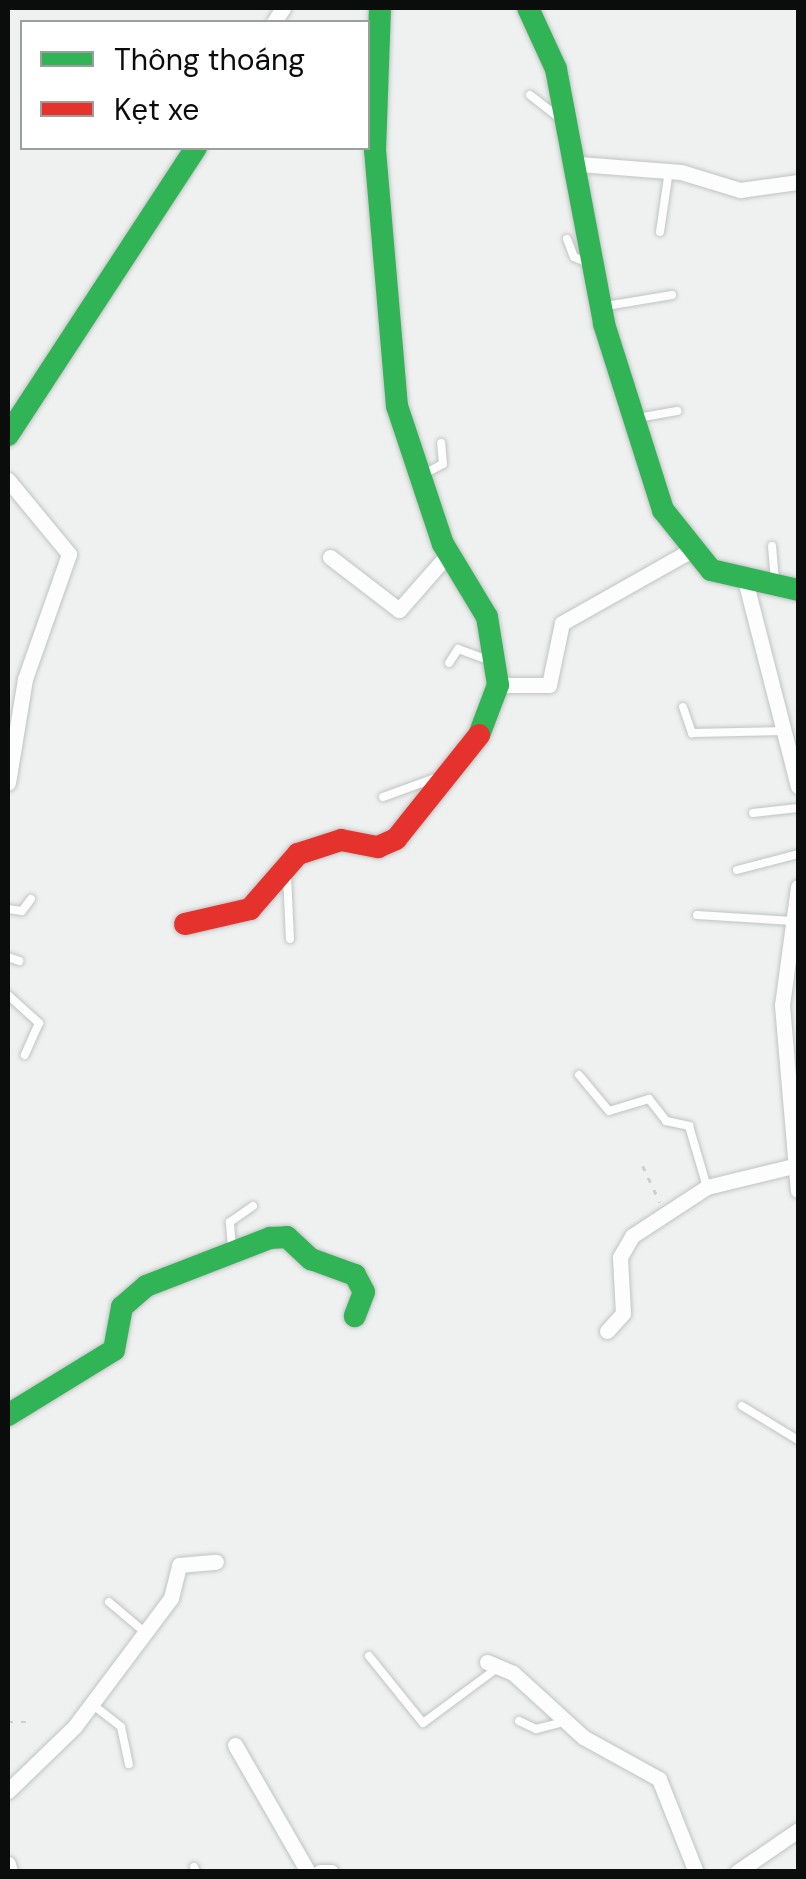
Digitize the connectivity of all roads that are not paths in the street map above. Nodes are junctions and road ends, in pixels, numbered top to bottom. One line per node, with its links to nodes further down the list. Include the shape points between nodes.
1 (380, 8): 18 (street, via 376,150 393,380)
2 (528, 8): 4 (street)
3 (530, 96): 4 (lane)
4 (571, 123): 6 (street)
5 (195, 150): 16 (street)
6 (579, 164): 7 (street); 11 (street)
7 (669, 170): 8 (street, via 740,190); 9 (lane)
8 (798, 182)
9 (660, 232)
10 (567, 239): 11 (lane, via 578,262)
11 (593, 263): 13 (street)
12 (672, 294): 13 (lane)
13 (601, 307): 15 (street)
14 (677, 411): 15 (lane)
15 (632, 418): 21 (street, via 663,510)
16 (8, 435)
17 (441, 443): 18 (lane, via 443,464)
18 (416, 479): 22 (street)
19 (8, 480): 31 (street, via 68,560 22,691)
20 (772, 546): 25 (lane)
21 (690, 552): 24 (street); 27 (street, via 562,623 549,685)
22 (448, 554): 23 (street, via 399,610); 27 (street, via 487,618)
23 (330, 558)
24 (745, 580): 25 (street); 29 (street)
25 (787, 588)
26 (449, 663): 27 (lane, via 458,649)
27 (498, 675): 30 (street)
28 (682, 707): 29 (lane, via 692,733)
29 (786, 731): 32 (street)
30 (452, 772): 33 (lane); 37 (street, via 388,845 341,840)
31 (8, 783)
32 (798, 786)
33 (383, 797)
34 (798, 808): 35 (lane)
35 (753, 813)
36 (798, 854): 38 (lane)
37 (286, 862): 44 (street, via 250,909); 45 (lane)
38 (737, 870)
39 (798, 890): 43 (street)
40 (30, 898): 41 (lane, via 22,911)
41 (8, 909)
42 (697, 914): 43 (lane)
43 (793, 920): 49 (street)
44 (185, 924)
45 (290, 939)
46 (8, 957): 47 (lane)
47 (19, 960)
48 (8, 994): 50 (lane, via 39,1023)
49 (792, 1040): 52 (street)
50 (25, 1055)
51 (579, 1075): 54 (lane, via 608,1111 649,1099 666,1121 689,1126)
52 (795, 1092): 53 (street)
53 (797, 1166): 54 (street); 55 (street)
54 (706, 1187): 59 (street, via 623,1245 623,1312)
55 (798, 1190)
56 (252, 1206): 57 (lane, via 230,1222)
57 (233, 1252): 58 (street, via 286,1237 311,1259 354,1275 364,1292); 61 (street, via 132,1297 114,1350)
58 (354, 1316)
59 (607, 1331)
60 (742, 1406): 62 (lane)
61 (8, 1415)
62 (798, 1440)
63 (216, 1562): 65 (street, via 179,1566 171,1598)
64 (109, 1602): 65 (lane)
65 (142, 1630): 68 (street)
66 (369, 1656): 67 (lane, via 423,1723)
67 (493, 1664): 70 (street)
68 (92, 1704): 72 (lane, via 121,1727); 73 (street)
69 (520, 1721): 70 (lane, via 536,1729)
70 (564, 1722): 78 (street, via 659,1779)
71 (236, 1745): 75 (street)
72 (129, 1764)
73 (8, 1791)
74 (798, 1830): 79 (street)
75 (308, 1872)
76 (320, 1872): 77 (street)
77 (331, 1872)
78 (696, 1872)
79 (738, 1872)

